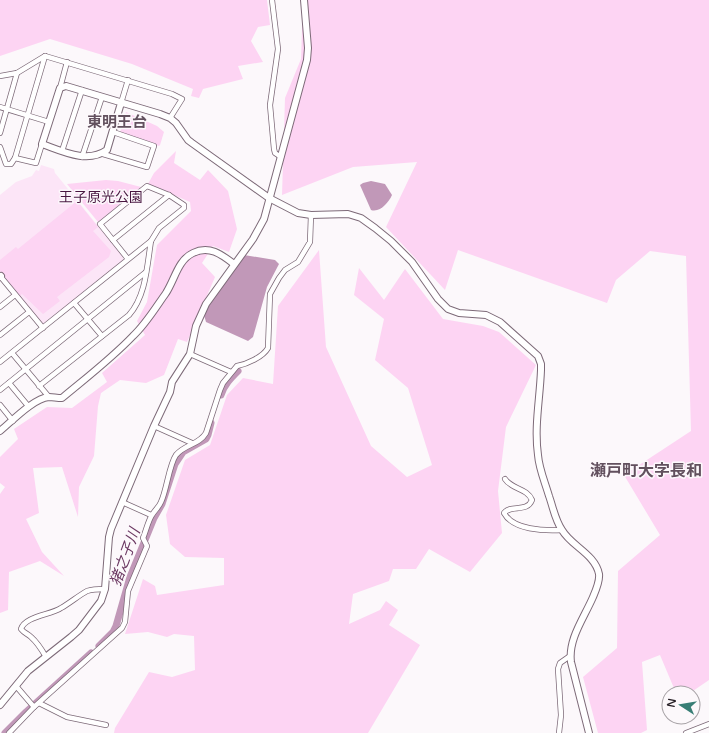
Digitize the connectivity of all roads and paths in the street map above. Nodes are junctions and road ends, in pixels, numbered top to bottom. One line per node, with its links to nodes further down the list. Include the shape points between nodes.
1 (272, 0): 24 (street, via 278,55 270,105 274,149)
2 (304, 0): 24 (street, via 307,60)
3 (45, 56): 4 (street); 5 (street); 14 (street)
4 (68, 62): 7 (street); 8 (street)
5 (17, 72): 6 (street); 13 (street)
6 (0, 76)
7 (128, 80): 11 (street); 15 (street, via 182,99)
8 (60, 88): 9 (street, via 66,86); 16 (street)
9 (82, 90): 10 (street); 21 (street)
10 (102, 96): 11 (street); 23 (street)
11 (121, 103): 15 (street); 17 (street)
12 (0, 108): 13 (street)
13 (7, 110): 14 (street); 18 (street)
14 (26, 116): 16 (street); 25 (street)
15 (170, 118): 27 (street, via 192,143)
16 (49, 122): 19 (street)
17 (112, 132): 22 (street, via 107,150); 22 (street, via 154,146 147,167)
18 (0, 133)
19 (42, 144): 21 (street); 25 (street, via 36,163)
20 (0, 147): 25 (street, via 6,164 11,164)
21 (62, 150): 23 (street)
22 (102, 154): 23 (street)
23 (82, 157)
24 (281, 157): 27 (street)
25 (15, 158)
26 (169, 196): 29 (street); 29 (street, via 147,186 100,224); 30 (street, via 184,205 184,208 159,228)
27 (268, 198): 28 (street, via 298,213); 32 (street, via 259,228)
28 (311, 215): 47 (street, via 310,242 298,262 285,270 270,294 268,348 262,355 237,366); 61 (street, via 339,213 361,218 401,250 420,272 442,305 459,313 493,317 536,353 542,370 537,433 538,456)
29 (113, 240): 31 (street)
30 (151, 241): 31 (street); 33 (street)
31 (128, 259): 36 (street)
32 (234, 264): 44 (street, via 200,314); 51 (street, via 216,251 200,251 188,256 167,292 135,335 62,398)
33 (146, 272): 39 (street); 42 (street, via 136,308)
34 (0, 276): 35 (street)
35 (15, 295): 37 (street); 38 (street)
36 (74, 303): 39 (street); 40 (street)
37 (0, 307)
38 (29, 312): 40 (street); 41 (street)
39 (88, 319): 42 (street); 46 (street)
40 (43, 328): 43 (street)
41 (0, 335)
42 (102, 336): 49 (street)
43 (12, 353): 45 (street); 46 (street)
44 (190, 354): 47 (street); 55 (street, via 176,375)
45 (0, 362)
46 (25, 369): 48 (street); 49 (street)
47 (231, 372): 57 (street, via 220,390 206,433 202,439)
48 (9, 383): 50 (street); 53 (street)
49 (40, 386): 51 (street)
50 (0, 390)
51 (49, 397): 53 (street)
52 (0, 405): 54 (street)
53 (29, 407): 54 (street)
54 (13, 421): 56 (street)
55 (154, 426): 57 (street); 59 (street)
56 (0, 431)
57 (192, 443): 60 (street, via 176,455 161,503)
58 (505, 480): 61 (street, via 529,494 532,500 526,507 509,508 505,511 510,520 537,530)
59 (122, 502): 60 (street); 62 (street, via 109,537)
60 (151, 516): 66 (street, via 144,542 147,546 128,591 125,622 122,628)
61 (562, 530): 63 (street, via 593,562 599,578 573,639)
62 (105, 589): 64 (street, via 101,601 79,630); 64 (street, via 87,591 60,609 24,623 22,632 38,645)
63 (570, 656): 72 (street, via 560,663 558,669 561,715); 73 (street)
64 (46, 657): 65 (street, via 28,671)
65 (16, 686): 67 (street); 68 (street)
66 (39, 703): 68 (street); 70 (street, via 67,717)
67 (0, 705)
68 (32, 706): 71 (street)
69 (709, 724): 74 (street)
70 (106, 725)
71 (10, 733)
72 (559, 733)
73 (590, 733)
74 (686, 733)

